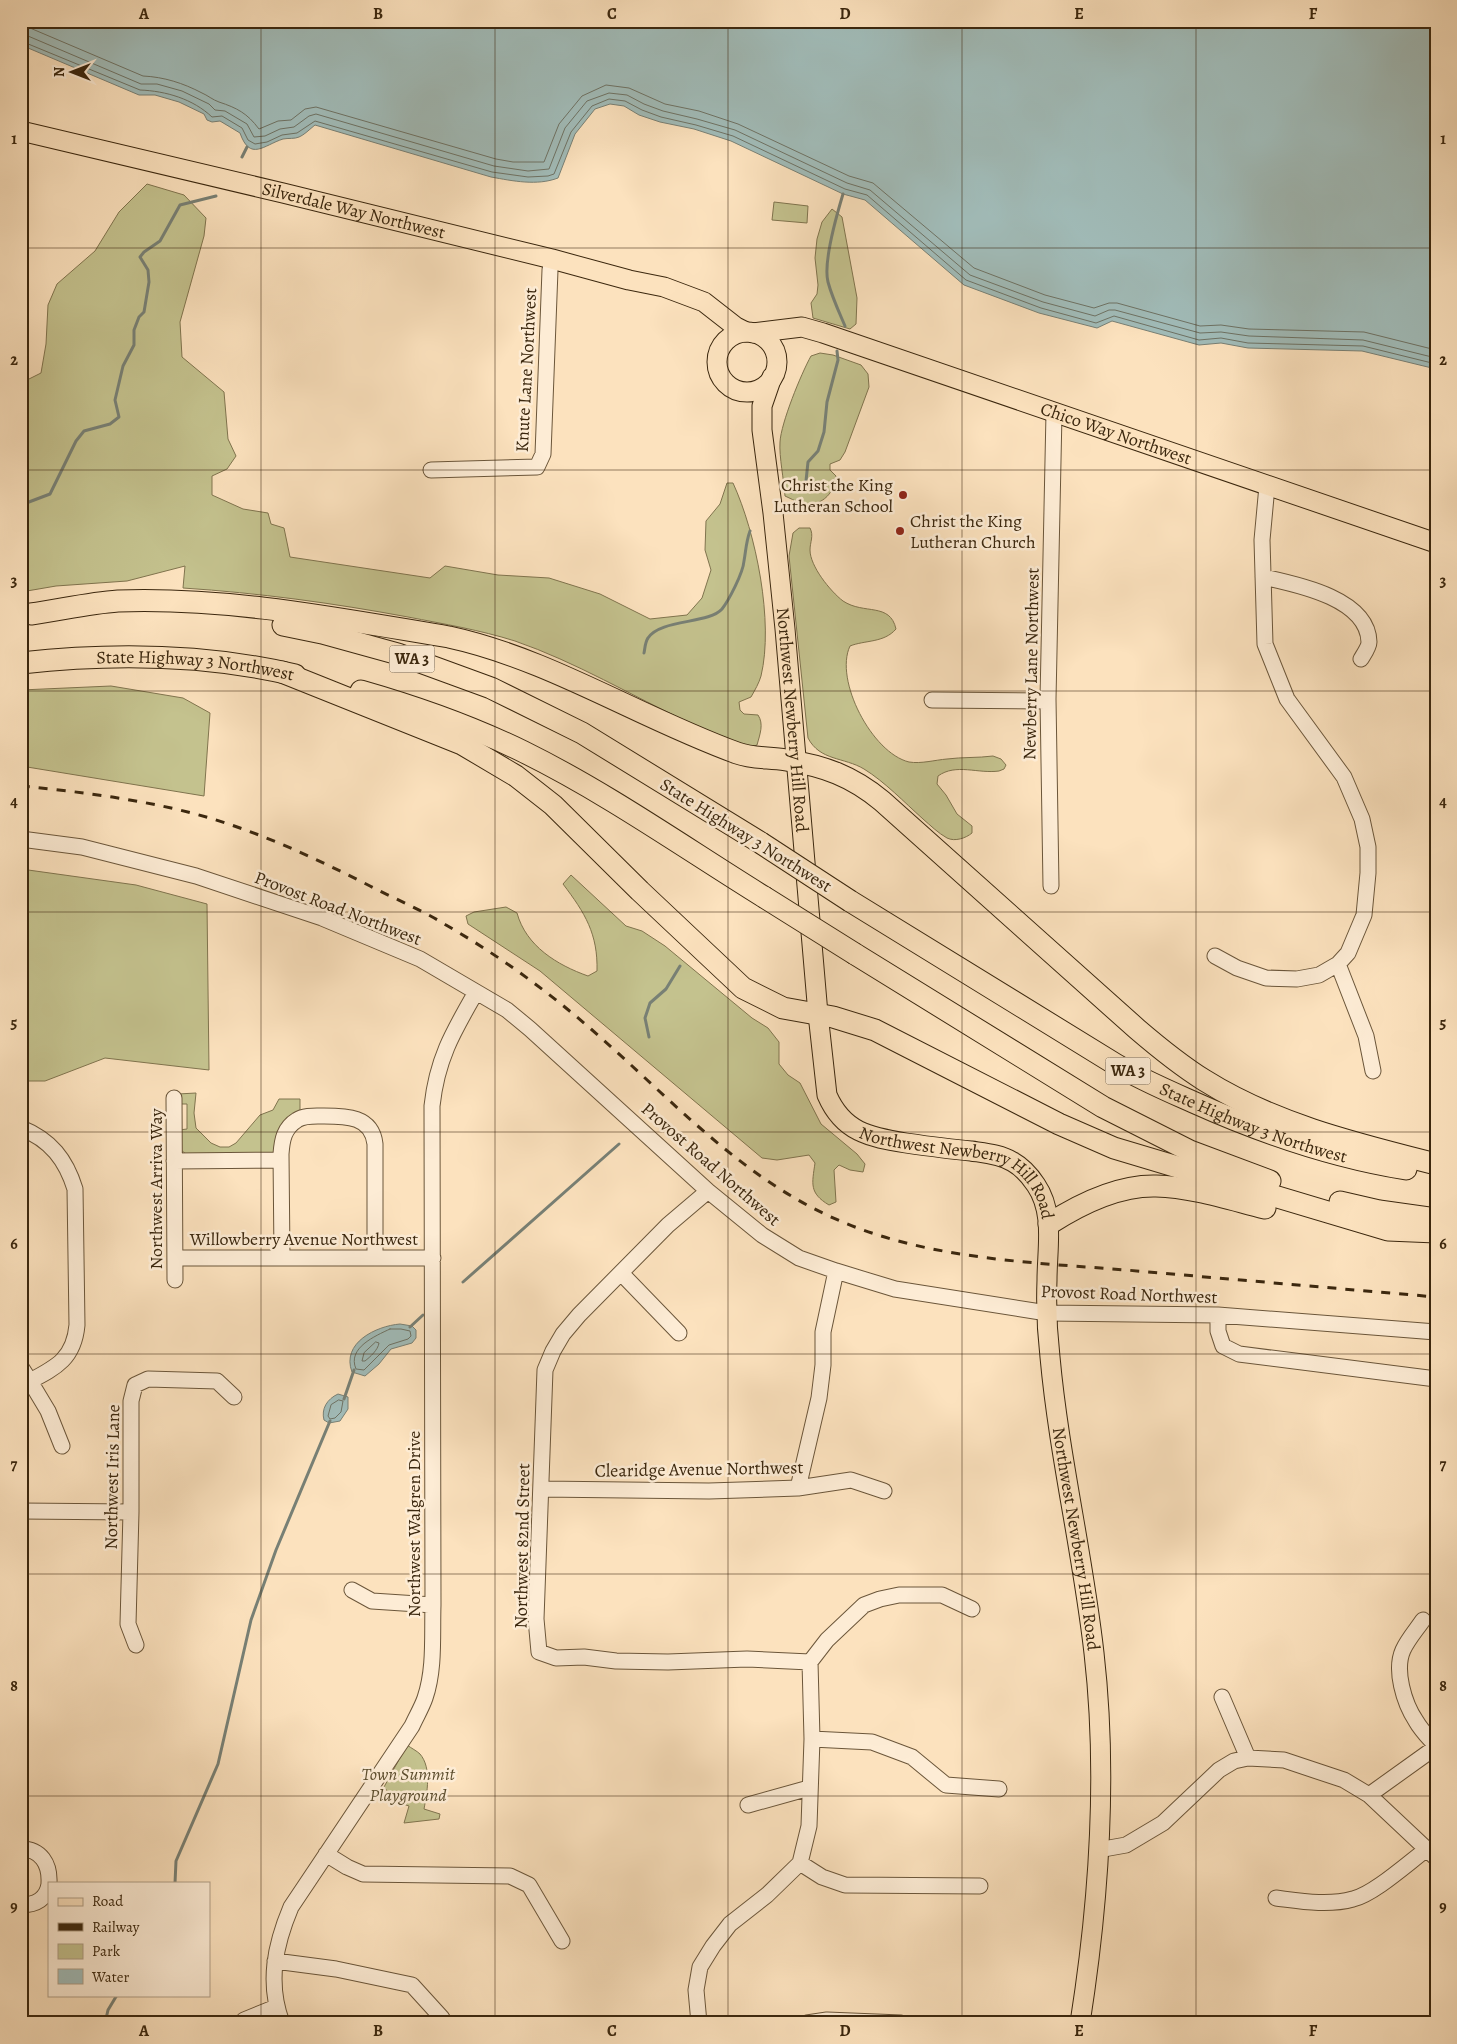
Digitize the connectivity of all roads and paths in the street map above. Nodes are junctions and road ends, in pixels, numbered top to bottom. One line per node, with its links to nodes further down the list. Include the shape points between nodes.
1 (21, 131): 2 (main road, Silverdale Way Northwest)
2 (552, 259): 3 (main road, Silverdale Way Northwest); 11 (street, Knute Lane Northwest, via 543,454 537,467)
3 (685, 294): 5 (main road, Silverdale Way Northwest, via 704,302 736,327); 6 (main road, Silverdale Way Northwest, via 712,322 718,339)
4 (796, 328): 5 (main road, Chico Way Northwest); 7 (main road, via 780,342); 9 (main road, Chico Way Northwest, via 823,333)
5 (749, 332): 6 (main road, via 728,338); 7 (main road, via 770,344)
6 (718, 354): 8 (main road, via 719,373)
7 (774, 369): 8 (main road, via 766,384 755,390); 10 (main road, Northwest Newberry Hill Road, via 762,406)
8 (731, 387): 10 (main road, Northwest Newberry Hill Road, via 744,396)
9 (1054, 412): 12 (main road, Chico Way Northwest); 20 (street, Newberry Lane Northwest)
10 (762, 430): 21 (main road, Northwest Newberry Hill Road, via 785,628)
11 (431, 470)
12 (1268, 486): 13 (main road, Chico Way Northwest); 14 (street, via 1262,540)
13 (1436, 543)
14 (1263, 577): 16 (street, via 1305,586 1339,600 1358,617 1366,630 1369,643); 25 (street, via 1265,644 1272,664 1287,699 1344,777 1362,819 1368,847 1364,915 1348,953)
15 (26, 615): 21 (highway, via 116,602 174,601 274,610 449,637 525,660 738,753); 34 (highway, State Highway 3 Northwest / WA 3, bridge, via 168,614 242,620 322,633 398,654 491,688 582,733 1099,1054 1157,1086 1280,1138 1339,1156)
16 (1361, 659)
17 (21, 663): 18 (highway, State Highway 3 Northwest / WA 3, via 78,658 147,658)
18 (282, 672): 27 (highway, via 455,742 498,764 553,805 743,988 783,1008); 36 (highway, State Highway 3 Northwest / WA 3, bridge, via 356,689 429,712 501,741 577,781 1103,1108 1190,1152 1313,1195 1379,1211)
19 (932, 700): 20 (street)
20 (1048, 701): 23 (street, Newberry Lane Northwest)
21 (796, 762): 27 (main road, Northwest Newberry Hill Road); 33 (highway, via 841,774 868,790 1151,1041 1204,1080 1302,1125 1348,1141)
22 (21, 839): 26 (street, Provost Road Northwest, via 82,847 196,876 322,918 420,959)
23 (1051, 886)
24 (1215, 956): 25 (street, via 1266,978 1297,979 1319,974)
25 (1338, 964): 28 (street, via 1366,1036)
26 (476, 992): 35 (street, Provost Road Northwest, via 507,1010 552,1047); 43 (street, Northwest Walgren Drive, via 446,1046 434,1090 431,1139)
27 (818, 1014): 37 (main road, Northwest Newberry Hill Road, via 827,1094 837,1113 849,1125 878,1138 1010,1160 1037,1187); 38 (highway, via 875,1030 1059,1124 1114,1148)
28 (1373, 1070)
29 (174, 1098): 31 (street, Northwest Arriva Way)
30 (21, 1128): 53 (street, via 57,1151 75,1189 76,1339 71,1352 49,1371)
31 (174, 1160): 32 (street); 40 (street, Northwest Arriva Way)
32 (281, 1160): 41 (street); 42 (street, via 285,1132 298,1118 349,1116 370,1128 375,1144)
33 (1436, 1164)
34 (1436, 1174)
35 (708, 1191): 44 (street, Provost Road Northwest, via 762,1235 799,1258); 45 (street, Northwest 82nd Street, via 668,1225)
36 (1436, 1220)
37 (1048, 1224): 38 (highway, via 1100,1197 1127,1189 1155,1186 1182,1188 1342,1226); 47 (main road, Northwest Newberry Hill Road)
38 (1388, 1230): 39 (highway)
39 (1436, 1232)
40 (175, 1258): 41 (street, Willowberry Avenue Northwest); 46 (street, Northwest Arriva Way)
41 (282, 1258): 42 (street, Willowberry Avenue Northwest)
42 (375, 1258): 43 (street, Willowberry Avenue Northwest)
43 (433, 1258): 62 (street, Northwest Walgren Drive)
44 (836, 1271): 47 (street, Provost Road Northwest, via 895,1289); 56 (street, via 823,1332 819,1398)
45 (622, 1274): 50 (street); 57 (street, Northwest 82nd Street, via 563,1334 545,1370)
46 (175, 1280)
47 (1047, 1313): 48 (street, Provost Road Northwest); 76 (main road, Northwest Newberry Hill Road, via 1051,1371 1094,1655 1100,1758)
48 (1218, 1315): 49 (street, Provost Road Northwest); 52 (street, via 1218,1331 1223,1346 1239,1354)
49 (1436, 1332)
50 (679, 1333)
51 (21, 1367): 53 (street)
52 (1436, 1379)
53 (26, 1384): 55 (street, via 48,1411)
54 (234, 1397): 60 (street, Northwest Iris Lane, via 217,1381 148,1379 135,1385 131,1400)
55 (62, 1446)
56 (798, 1488): 57 (street, Clearidge Avenue Northwest, via 709,1491); 58 (street, Clearidge Avenue Northwest, via 851,1480)
57 (542, 1489): 66 (street, Northwest 82nd Street, via 536,1619 539,1652 556,1658 616,1661 747,1658)
58 (884, 1491)
59 (21, 1510): 60 (street)
60 (131, 1512): 65 (street, Northwest Iris Lane, via 128,1624)
61 (352, 1590): 62 (street, via 372,1601)
62 (433, 1605): 77 (street, Northwest Walgren Drive, via 432,1662 425,1698 412,1726)
63 (972, 1609): 66 (street, via 942,1595 880,1598 864,1606 827,1640)
64 (1423, 1620): 69 (street, via 1403,1649 1399,1665 1408,1706 1416,1722)
65 (136, 1645)
66 (810, 1662): 68 (street)
67 (1222, 1697): 70 (street)
68 (812, 1739): 71 (street); 72 (street, via 872,1742 912,1757 946,1785)
69 (1436, 1746): 73 (street)
70 (1248, 1758): 73 (street, via 1284,1760 1344,1780); 76 (street, via 1234,1761 1219,1770 1163,1823 1126,1845)
71 (809, 1788): 74 (street); 79 (street, via 809,1826)
72 (999, 1789)
73 (1370, 1795): 78 (street)
74 (748, 1805)
75 (21, 1849): 80 (street, via 30,1849 44,1859 49,1868)
76 (1098, 1850): 94 (main road, Northwest Newberry Hill Road)
77 (326, 1854): 85 (street, via 346,1868 363,1874 510,1876 529,1885); 86 (street, Northwest Walgren Drive, via 291,1907 280,1934)
78 (1431, 1854): 83 (street, via 1353,1899 1330,1902)
79 (800, 1863): 81 (street, via 822,1877 845,1885); 91 (street, via 730,1924 712,1946 700,1966 696,1990)
80 (49, 1882)
81 (980, 1886)
82 (48, 1891): 84 (street, via 37,1903)
83 (1276, 1898)
84 (21, 1905)
85 (562, 1942)
86 (275, 1960): 87 (street, Northwest Walgren Drive, via 273,1987); 88 (street, via 412,1985)
87 (276, 2007): 89 (street); 90 (street, Northwest Walgren Drive)
88 (442, 2018)
89 (244, 2020)
90 (282, 2023)
91 (699, 2023)
92 (807, 2023): 93 (street, via 827,2020)
93 (901, 2023)
94 (1080, 2023)

